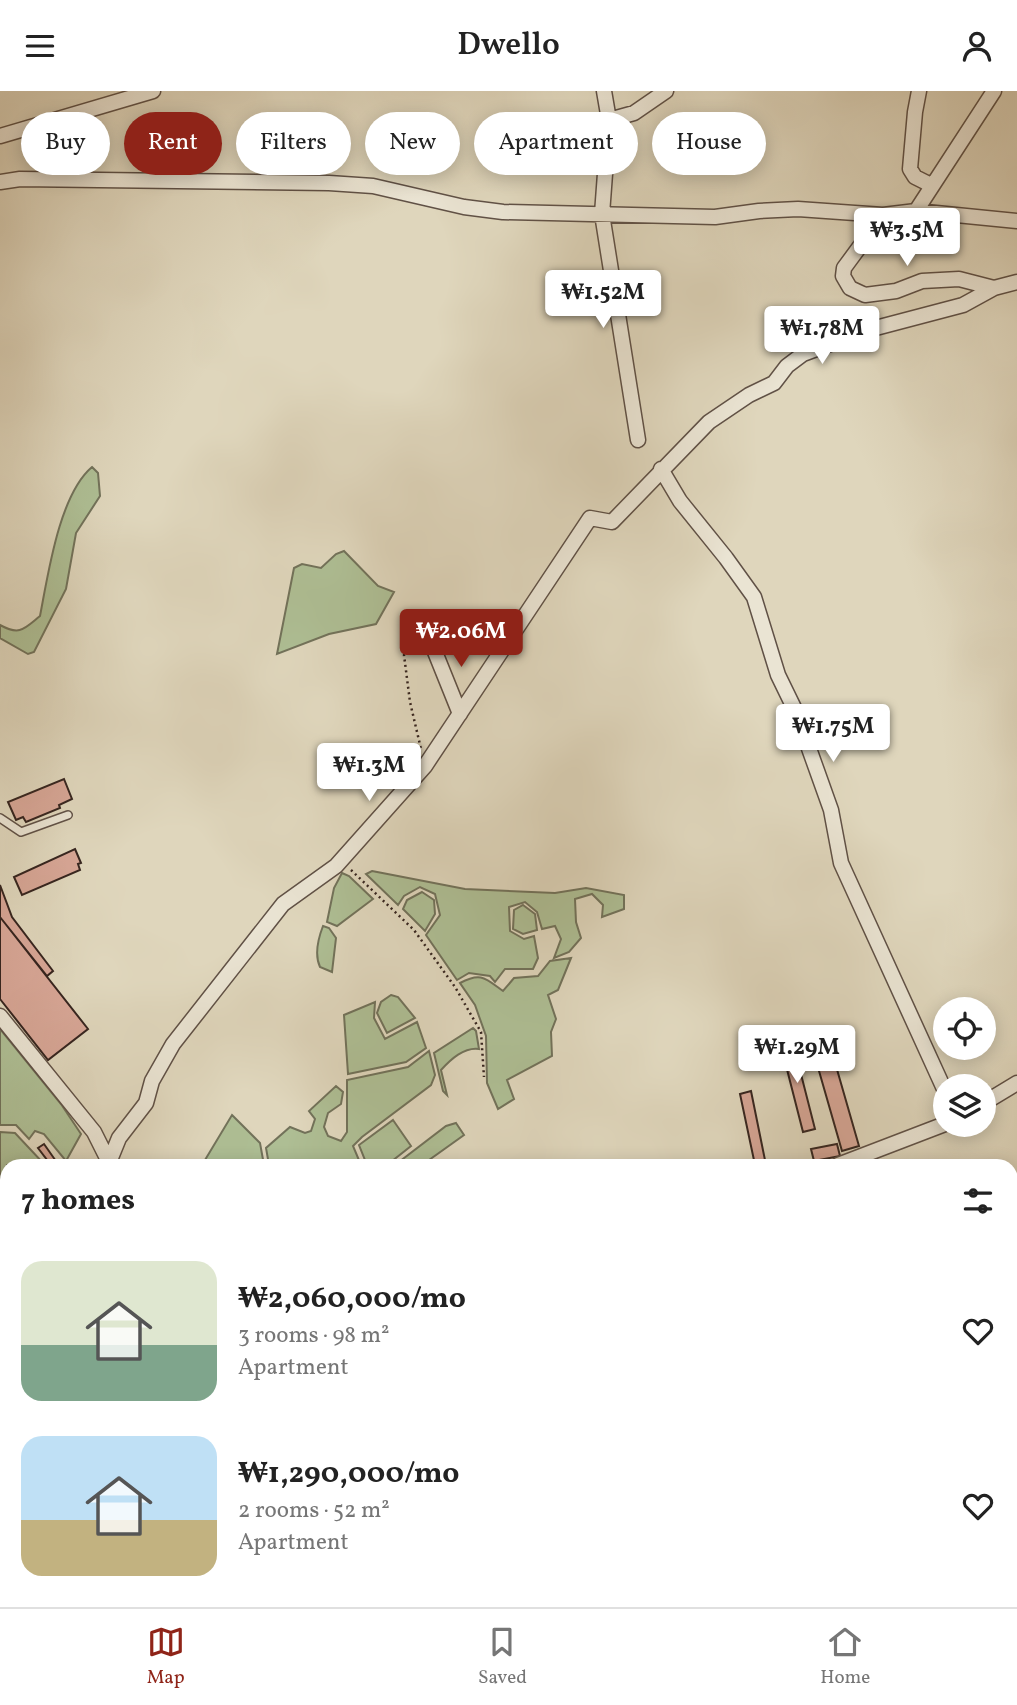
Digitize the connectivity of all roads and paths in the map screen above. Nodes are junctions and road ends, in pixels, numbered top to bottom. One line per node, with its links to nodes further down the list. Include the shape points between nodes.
1 (153, 91): 8 (street)
2 (604, 91): 6 (street)
3 (666, 91): 7 (street)
4 (919, 91): 11 (street, via 910,169)
5 (994, 91): 11 (street)
6 (608, 112)
7 (635, 112)
8 (0, 136)
9 (605, 175): 13 (street)
10 (0, 181): 13 (street, via 329,183 373,186 503,212)
11 (931, 185): 12 (street)
12 (916, 211): 14 (street); 15 (street)
13 (602, 213): 14 (street, via 715,217 798,209); 18 (street)
14 (883, 215): 17 (street, via 844,268 850,288 865,295 959,279)
15 (1017, 221)
16 (1017, 282): 17 (street)
17 (994, 288): 19 (street, via 963,305 868,330 803,354 774,383 709,422)
18 (638, 440)
19 (662, 469): 21 (street, via 612,522 590,518); 27 (street, via 680,501 754,597 778,675 831,810 841,863)
20 (430, 640): 21 (street); 22 (path, via 404,655)
21 (460, 714): 22 (street)
22 (425, 766): 25 (street)
23 (68, 815): 24 (lane, via 21,832)
24 (0, 818)
25 (341, 861): 28 (path, via 414,930 455,987 481,1032); 33 (street, via 283,904 173,1044 152,1081 146,1103 119,1138)
26 (0, 1016): 32 (street, via 94,1132)
27 (937, 1074)
28 (484, 1077)
29 (1017, 1083): 30 (street)
30 (996, 1096)
31 (933, 1129): 34 (street)
32 (106, 1159)
33 (110, 1159)
34 (854, 1159)

